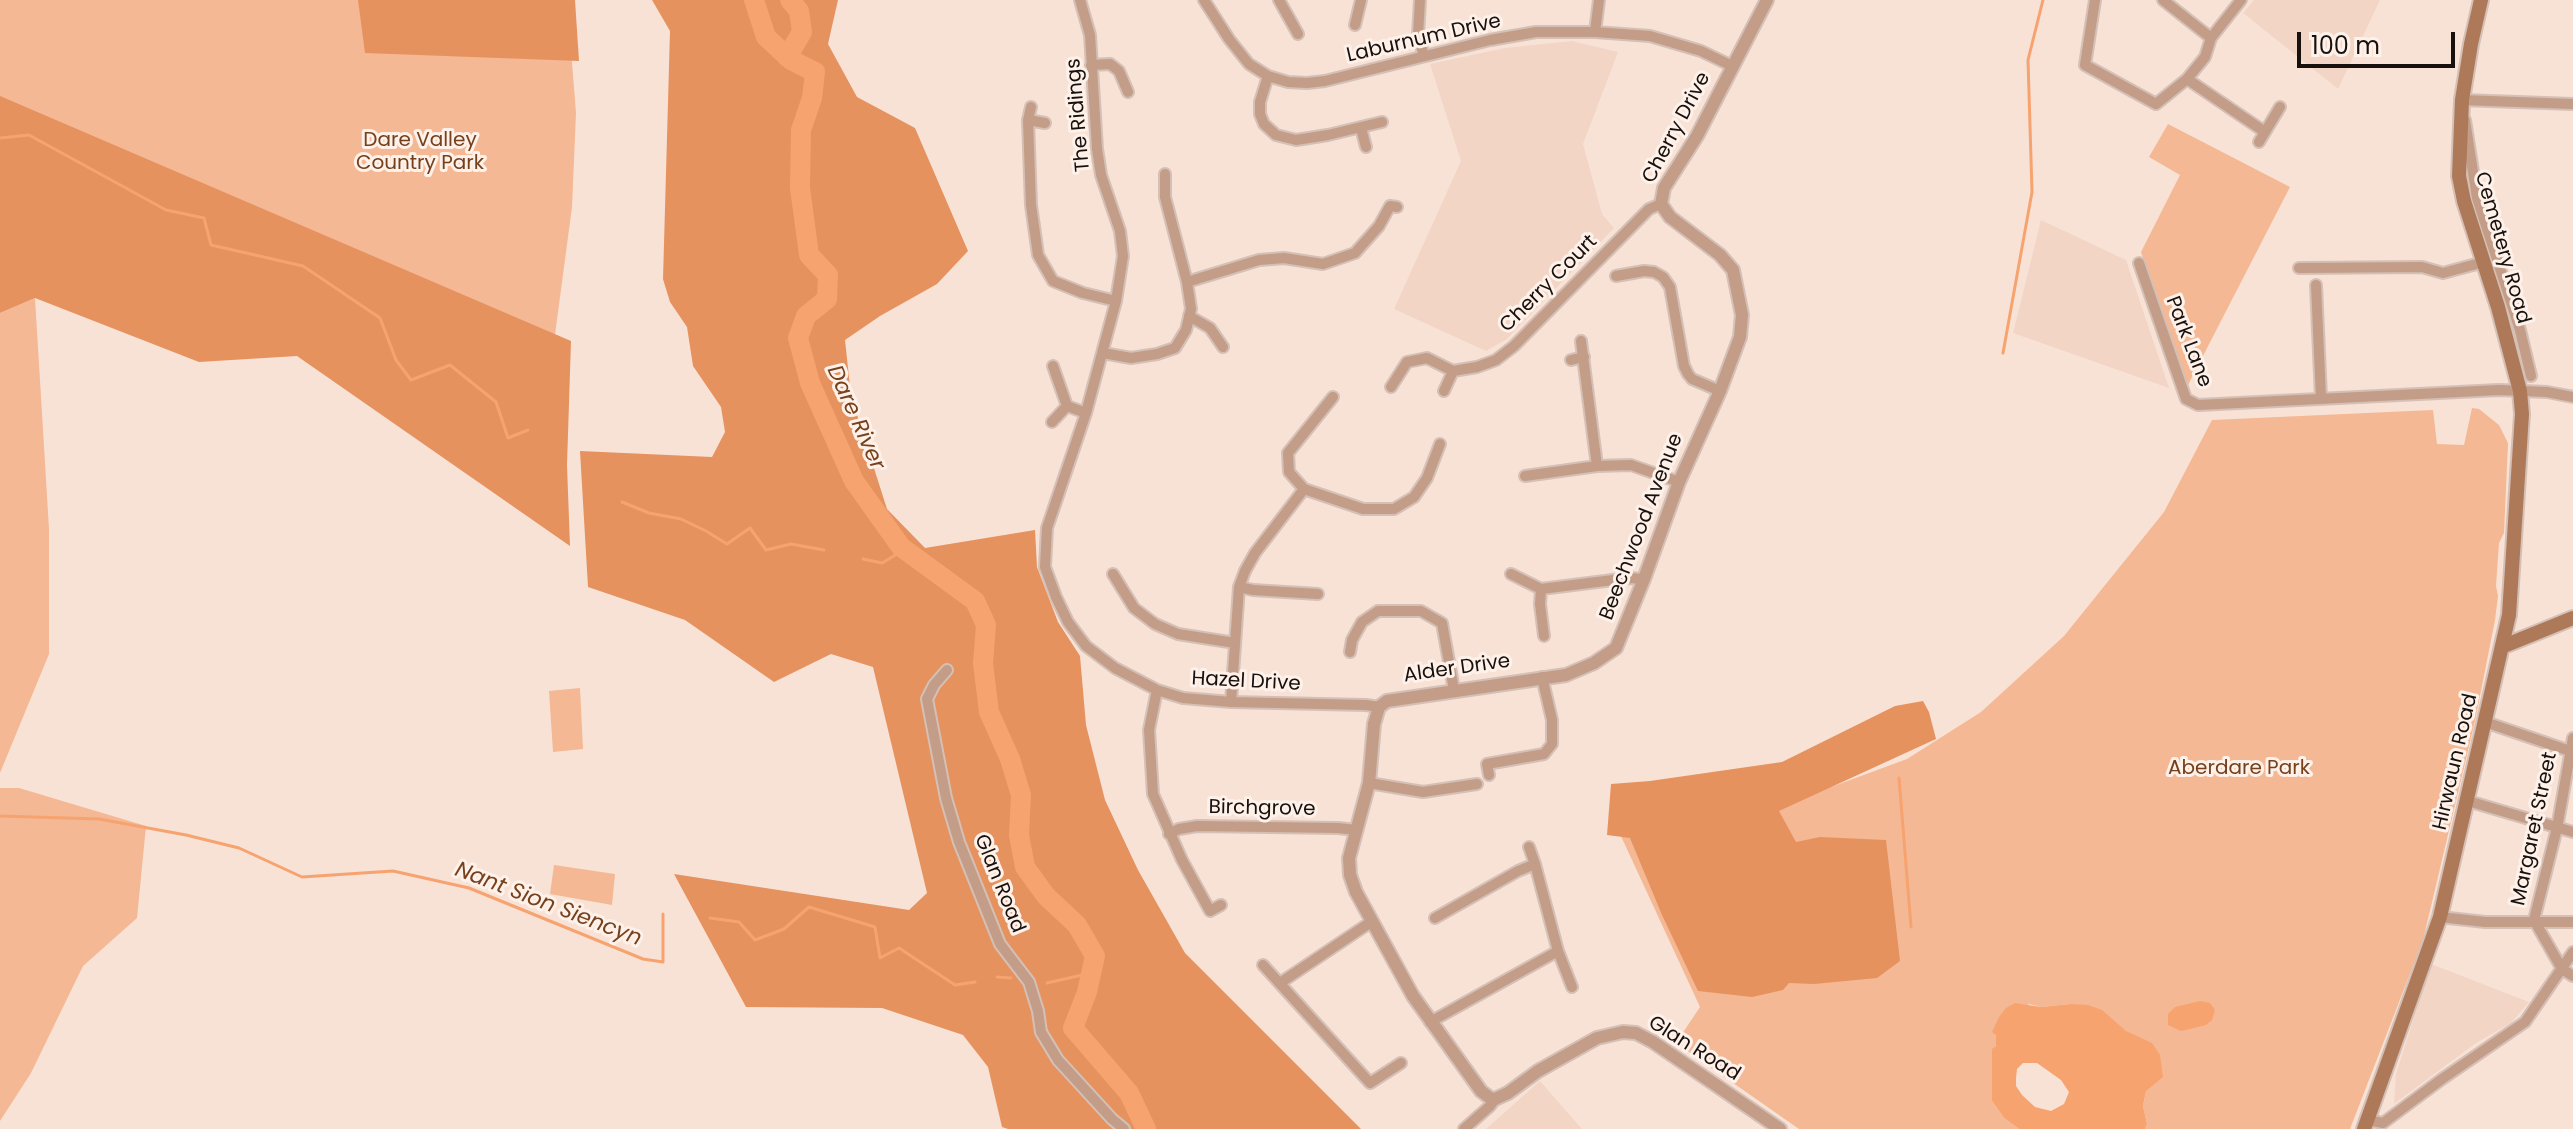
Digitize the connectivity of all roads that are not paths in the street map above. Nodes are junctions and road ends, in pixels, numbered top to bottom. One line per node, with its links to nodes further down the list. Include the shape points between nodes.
1 (1080, 0): 17 (street, The Ridings, via 1090,35)
2 (1204, 0): 19 (street, via 1249,64)
3 (1279, 0): 14 (street)
4 (1361, 0): 12 (street)
5 (1420, 0): 16 (street, via 1418,35)
6 (1599, 0): 13 (street)
7 (1767, 0): 18 (street, Cherry Drive)
8 (2095, 0): 20 (street, via 2085,65 2156,104)
9 (2163, 0): 15 (street)
10 (2241, 0): 15 (street)
11 (2481, 0): 23 (main road, Cemetery Road)
12 (1355, 25)
13 (1595, 32): 16 (street, Laburnum Drive, via 1536,32); 18 (street, Laburnum Drive, via 1650,36)
14 (1298, 34)
15 (2211, 38): 20 (street, via 2205,57)
16 (1424, 56): 19 (street, Laburnum Drive, via 1316,82)
17 (1091, 65): 21 (street, via 1110,64); 40 (street, The Ridings, via 1101,175 1123,256)
18 (1732, 66): 32 (street, Cherry Drive, via 1664,188)
19 (1268, 76): 29 (street, via 1260,114 1276,135 1296,140)
20 (2187, 79): 25 (street, via 2262,137)
21 (1128, 92)
22 (2573, 104): 23 (street)
23 (2461, 106): 34 (main road, Cemetery Road, via 2459,176); 43 (street, Cemetery Road, via 2477,198)
24 (1031, 107): 26 (street)
25 (2280, 107)
26 (1028, 120): 28 (street); 40 (street, via 1038,255 1053,281)
27 (1382, 122): 29 (street)
28 (1045, 123)
29 (1361, 128): 30 (street)
30 (1366, 147)
31 (1165, 174): 38 (street, via 1165,197)
32 (1661, 204): 49 (street, Cherry Court, via 1649,209 1514,346 1496,360); 53 (street, Cherry Drive, via 1733,270 1742,315 1740,337)
33 (1397, 207): 38 (street, via 1390,206 1355,253 1333,261 1259,260)
34 (2484, 262): 36 (street, via 2443,273 2422,267); 43 (main road, Cemetery Road)
35 (2139, 263): 57 (street, Park Lane, via 2186,399 2217,406)
36 (2299, 268)
37 (1616, 276): 53 (street, via 1628,268 1663,277 1670,287 1684,366 1692,379)
38 (1187, 282): 41 (street)
39 (2316, 285): 57 (street)
40 (1116, 301): 45 (street, The Ridings)
41 (1189, 316): 44 (street, via 1210,328); 45 (street, via 1175,348 1131,358)
42 (1581, 341): 46 (street)
43 (2516, 345): 50 (street, Cemetery Road); 54 (main road, Cemetery Road)
44 (1223, 347)
45 (1103, 353): 59 (street, The Ridings)
46 (1584, 357): 47 (street); 62 (street)
47 (1571, 360)
48 (1053, 366): 58 (street)
49 (1453, 371): 51 (street, via 1427,358 1407,362); 52 (street)
50 (2531, 376)
51 (1391, 387)
52 (1444, 391)
53 (1720, 391): 64 (street, Beechwood Avenue)
54 (2520, 391): 56 (street, Park Lane); 57 (street, Park Lane); 75 (main road, Hirwaun Road, via 2515,541)
55 (1333, 397): 65 (street, via 1288,453 1289,472)
56 (2573, 397)
57 (2321, 398)
58 (1067, 406): 59 (street); 60 (street)
59 (1086, 413): 79 (street, Hazel Drive, via 1047,528 1045,567 1068,622 1086,646)
60 (1052, 422)
61 (1440, 444): 65 (street, via 1414,497 1394,509 1363,509)
62 (1597, 466): 63 (street); 64 (street, via 1631,465)
63 (1525, 476)
64 (1679, 482): 68 (street, Beechwood Avenue)
65 (1304, 489): 69 (street, via 1255,553)
66 (1113, 574): 74 (street, via 1134,608 1155,624 1178,634)
67 (1511, 574): 70 (street)
68 (1644, 579): 70 (street); 78 (street, Beechwood Avenue, via 1616,648 1566,675)
69 (1239, 587): 71 (street); 74 (street)
70 (1541, 589): 73 (street)
71 (1318, 594)
72 (2573, 618): 75 (main road)
73 (1544, 636)
74 (1235, 643): 81 (street)
75 (2504, 646): 83 (main road, Hirwaun Road)
76 (1350, 652): 80 (street, via 1362,622 1378,611 1421,611 1442,623)
77 (947, 670): 113 (street, Glan Road, via 927,699 959,842 1000,944 1029,982 1041,1032 1058,1060)
78 (1542, 677): 80 (street, Alder Drive); 86 (street, via 1552,744 1544,754 1487,764)
79 (1157, 690): 81 (street, Hazel Drive); 93 (street, via 1149,730 1150,765 1153,794)
80 (1454, 690): 82 (street, Alder Drive, via 1395,698)
81 (1231, 702): 82 (street, Hazel Drive)
82 (1379, 707): 87 (street)
83 (2485, 722): 85 (street); 89 (main road, Hirwaun Road)
84 (2573, 738): 85 (street, Margaret Street)
85 (2572, 752): 90 (street, Margaret Street)
86 (1489, 775)
87 (1369, 783): 88 (street, via 1423,792); 91 (street)
88 (1477, 784)
89 (2468, 801): 90 (street); 97 (main road, Hirwaun Road)
90 (2557, 828): 92 (street); 101 (street, Margaret Street)
91 (1356, 830): 93 (street, Birchgrove, via 1197,826); 99 (street, via 1350,875)
92 (2573, 832)
93 (1169, 834): 96 (street, via 1210,911)
94 (1529, 847): 95 (street)
95 (1535, 864): 98 (street); 102 (street)
96 (1221, 905)
97 (2440, 917): 101 (street); 112 (main road, Hirwaun Road)
98 (1435, 918)
99 (1371, 922): 107 (street); 109 (street)
100 (2573, 922): 101 (street)
101 (2535, 923): 105 (street, Margaret Street)
102 (1558, 951): 108 (street); 109 (street)
103 (2573, 952): 105 (street)
104 (1263, 965): 107 (street)
105 (2562, 969): 106 (street); 112 (street, via 2525,1022 2383,1123)
106 (2573, 976)
107 (1280, 983): 110 (street, via 1370,1083)
108 (1572, 987)
109 (1430, 1022): 111 (street, via 1481,1091)
110 (1401, 1063)
111 (1495, 1099): 114 (street, Glan Road); 115 (street, Glan Road, via 1597,1038 1636,1033)
112 (2365, 1124)
113 (1124, 1129)
114 (1464, 1129)
115 (1780, 1129)

